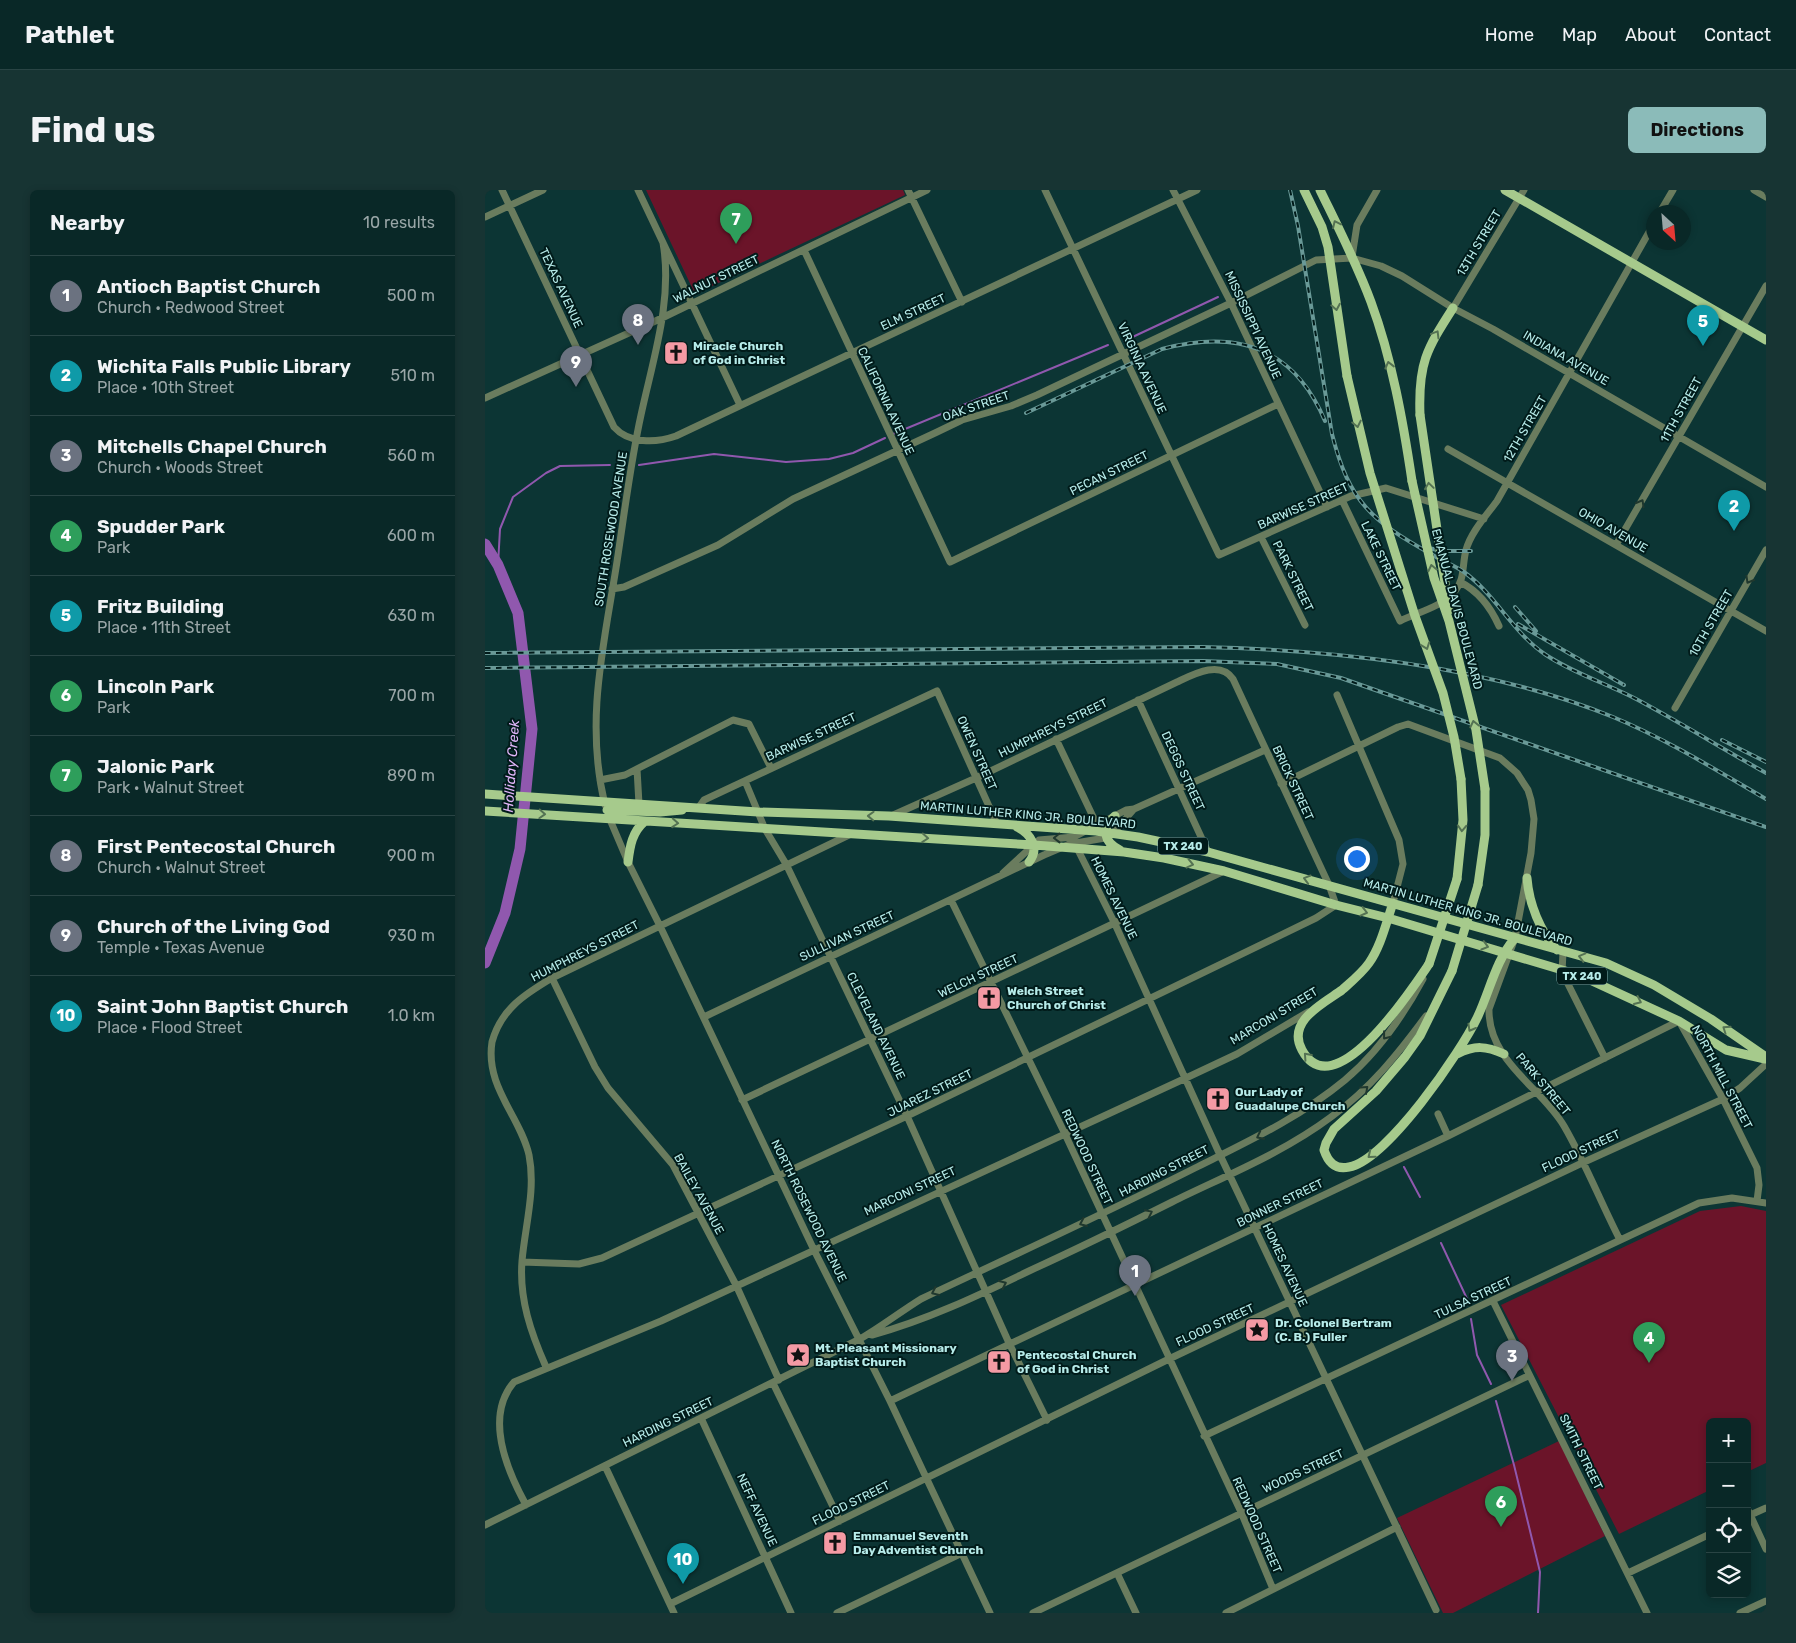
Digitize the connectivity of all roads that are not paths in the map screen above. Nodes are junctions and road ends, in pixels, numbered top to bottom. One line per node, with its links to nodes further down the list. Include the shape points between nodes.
1 (502, 190): 20 (street, TEXAS AVENUE)
2 (543, 190): 20 (street)
3 (638, 190): 23 (street)
4 (908, 190): 17 (street)
5 (927, 190): 17 (street, WALNUT STREET)
6 (1045, 190): 24 (street, VIRGINIA AVENUE)
7 (1173, 190): 18 (street, MISSISSIPPI AVENUE)
8 (1197, 190): 18 (street, ELM STREET)
9 (1304, 190): 27 (main road, via 1322,227)
10 (1321, 190): 26 (main road, EMANUAL DAVIS BOULEVARD, one-way to 10)
11 (1377, 190): 26 (street, via 1357,225)
12 (1505, 190): 15 (main road)
13 (1673, 190): 19 (street)
14 (1754, 190): 16 (street)
15 (1522, 194): 28 (main road); 33 (street, 13TH STREET)
16 (1766, 197)
17 (911, 198): 25 (street, WALNUT STREET); 30 (street)
18 (1178, 199): 24 (street, ELM STREET); 32 (street, MISSISSIPPI AVENUE)
19 (1664, 205)
20 (509, 206): 21 (street); 39 (street, TEXAS AVENUE)
21 (485, 217)
22 (1646, 238): 28 (street, 12TH STREET)
23 (663, 243): 31 (street); 34 (street, SOUTH ROSEWOOD AVENUE, via 666,276)
24 (1073, 249): 30 (street, ELM STREET); 38 (street, VIRGINIA AVENUE)
25 (804, 250): 31 (street, WALNUT STREET); 37 (street, CALIFORNIA AVENUE)
26 (1352, 258): 27 (street, OAK STREET); 33 (street, INDIANA AVENUE, via 1402,276); 62 (main road, EMANUAL DAVIS BOULEVARD, one-way to 26, bridge, via 1434,578 1383,340)
27 (1329, 259): 32 (street, OAK STREET, via 1316,260); 120 (main road, one-way to 120, bridge, via 1347,376 1370,473 1443,693 1461,779 1463,820 1457,879)
28 (1633, 263): 35 (main road); 40 (street, 12TH STREET)
29 (1766, 286): 35 (street, 11TH STREET)
30 (962, 302): 37 (street, ELM STREET)
31 (692, 303): 34 (street, WALNUT STREET); 43 (street)
32 (1231, 303): 38 (street, OAK STREET); 42 (street, MISSISSIPPI AVENUE)
33 (1453, 308): 40 (street, INDIANA AVENUE); 62 (main road, one-way to 33, bridge, via 1419,415 1419,381 1433,338)
34 (662, 318): 39 (street, WALNUT STREET); 45 (street, SOUTH ROSEWOOD AVENUE)
35 (1742, 326): 36 (main road); 44 (street, 11TH STREET)
36 (1766, 340)
37 (851, 353): 43 (street, ELM STREET); 47 (street, CALIFORNIA AVENUE)
38 (1123, 355): 47 (street, OAK STREET, via 1025,400 962,420); 48 (street, VIRGINIA AVENUE)
39 (580, 356): 41 (street, WALNUT STREET); 45 (street, TEXAS AVENUE, via 614,427 624,436)
40 (1570, 373): 44 (street, INDIANA AVENUE); 49 (street, 12TH STREET)
41 (485, 398)
42 (1278, 404): 48 (street, PECAN STREET); 52 (street, MISSISSIPPI AVENUE)
43 (740, 406): 45 (street, ELM STREET, via 663,440)
44 (1679, 437): 50 (street, INDIANA AVENUE); 55 (street, 11TH STREET, one-way to 44)
45 (636, 439): 60 (street, SOUTH ROSEWOOD AVENUE)
46 (1448, 449): 49 (street, OHIO AVENUE)
47 (897, 451): 58 (street, CALIFORNIA AVENUE); 60 (street, OAK STREET, via 793,499 710,549 632,584)
48 (1172, 456): 57 (street, VIRGINIA AVENUE); 58 (street, PECAN STREET)
49 (1507, 483): 53 (street, 12TH STREET); 55 (street, OHIO AVENUE)
50 (1766, 486)
51 (1342, 500): 52 (street, BARWISE STREET); 53 (street, BARWISE STREET, via 1392,488); 59 (street, LAKE STREET, via 1400,620 1440,602 1455,592)
52 (1327, 507): 54 (street, BARWISE STREET)
53 (1484, 519): 59 (street, 12TH STREET, via 1471,538)
54 (1261, 537): 57 (street, BARWISE STREET); 63 (street, PARK STREET)
55 (1616, 546): 61 (street, OHIO AVENUE)
56 (1766, 550): 61 (street, 10TH STREET, one-way to 61)
57 (1219, 555)
58 (950, 562)
59 (1460, 582): 64 (street, via 1471,587 1481,598)
60 (612, 589): 77 (street, SOUTH ROSEWOOD AVENUE, via 595,719)
61 (1731, 611): 65 (street, OHIO AVENUE); 70 (street, 10TH STREET)
62 (1449, 621): 126 (main road, EMANUAL DAVIS BOULEVARD, one-way to 62, bridge, via 1452,971 1478,885 1485,835 1485,790 1476,730)
63 (1305, 625)
64 (1499, 626)
65 (1766, 631)
66 (1228, 672): 69 (street, HUMPHREYS STREET, via 1221,669 1198,673); 73 (street, BRICK STREET)
67 (937, 691): 75 (street, BARWISE STREET); 76 (street, OWEN STREET)
68 (1337, 695): 72 (street)
69 (1138, 700): 71 (street, HUMPHREYS STREET); 80 (street, DEGGS STREET)
70 (1675, 708)
71 (1056, 739): 76 (street, HUMPHREYS STREET); 92 (street)
72 (1359, 746): 79 (street); 108 (street, via 1402,725 1422,728 1500,758 1528,790 1533,809); 111 (street, via 1399,840 1403,864)
73 (1265, 750): 79 (street, BRICK STREET); 80 (street, SULLIVAN STREET)
74 (637, 768): 75 (street, via 728,721 746,722); 77 (street, via 625,775); 82 (street)
75 (771, 768): 78 (street, BARWISE STREET)
76 (976, 778): 88 (street, HUMPHREYS STREET); 91 (street, OWEN STREET)
77 (600, 780): 84 (street, SOUTH ROSEWOOD AVENUE)
78 (745, 781): 83 (street, BARWISE STREET); 87 (street, CLEVELAND AVENUE)
79 (1281, 784): 109 (street, BRICK STREET)
80 (1180, 788): 85 (street, SULLIVAN STREET); 102 (street, DEGGS STREET)
81 (487, 795): 84 (main road, MARTIN LUTHER KING JR. BOULEVARD / TX 240, via 560,798)
82 (639, 804): 83 (main road, MARTIN LUTHER KING JR. BOULEVARD / TX 240); 84 (main road, MARTIN LUTHER KING JR. BOULEVARD / TX 240)
83 (695, 807): 84 (main road, via 669,812); 87 (main road, MARTIN LUTHER KING JR. BOULEVARD / TX 240)
84 (607, 810): 86 (main road, MARTIN LUTHER KING JR. BOULEVARD / TX 240, one-way to 84, via 561,815); 90 (main road, MARTIN LUTHER KING JR. BOULEVARD / TX 240); 103 (street, NORTH ROSEWOOD AVENUE)
85 (1134, 810): 89 (street, SULLIVAN STREET); 97 (street, SULLIVAN STREET)
86 (486, 811)
87 (758, 812): 88 (main road, MARTIN LUTHER KING JR. BOULEVARD / TX 240, one-way to 87); 94 (street, CLEVELAND AVENUE)
88 (889, 816): 91 (main road, MARTIN LUTHER KING JR. BOULEVARD / TX 240)
89 (1115, 816): 92 (street, SULLIVAN STREET); 97 (main road, via 1108,822)
90 (645, 821): 94 (main road, MARTIN LUTHER KING JR. BOULEVARD / TX 240, one-way to 94); 103 (main road, via 637,827)
91 (997, 824): 93 (main road, MARTIN LUTHER KING JR. BOULEVARD / TX 240)
92 (1097, 824): 95 (street, SULLIVAN STREET)
93 (1014, 825): 95 (main road, MARTIN LUTHER KING JR. BOULEVARD / TX 240); 98 (main road, via 1031,837)
94 (765, 829): 96 (main road, MARTIN LUTHER KING JR. BOULEVARD / TX 240); 105 (street, CLEVELAND AVENUE)
95 (1087, 830): 97 (main road, MARTIN LUTHER KING JR. BOULEVARD / TX 240); 98 (street, SULLIVAN STREET, one-way to 98, via 1074,837 1044,838)
96 (851, 833): 98 (main road, MARTIN LUTHER KING JR. BOULEVARD / TX 240, one-way to 98); 105 (street, HUMPHREYS STREET)
97 (1108, 834): 99 (street, SULLIVAN STREET); 101 (main road, via 1110,845); 102 (main road, MARTIN LUTHER KING JR. BOULEVARD / TX 240)
98 (1034, 845): 99 (main road, MARTIN LUTHER KING JR. BOULEVARD / TX 240); 104 (main road, via 1033,858); 107 (street, SULLIVAN STREET)
99 (1061, 847): 100 (main road, MARTIN LUTHER KING JR. BOULEVARD / TX 240); 104 (street, SULLIVAN STREET)
100 (1077, 848): 101 (main road, MARTIN LUTHER KING JR. BOULEVARD / TX 240); 114 (street, HOMES AVENUE)
101 (1124, 852): 106 (main road, MARTIN LUTHER KING JR. BOULEVARD / TX 240, one-way to 106)
102 (1208, 852): 109 (main road, MARTIN LUTHER KING JR. BOULEVARD / TX 240, one-way to 102)
103 (627, 862): 115 (street, NORTH ROSEWOOD AVENUE)
104 (1029, 862): 107 (street, SULLIVAN STREET)
105 (786, 864): 115 (street, HUMPHREYS STREET); 119 (street, CLEVELAND AVENUE)
106 (1224, 872): 112 (main road, MARTIN LUTHER KING JR. BOULEVARD / TX 240); 114 (street, WELCH STREET)
107 (1000, 877): 110 (street, SULLIVAN STREET)
108 (1527, 878): 116 (street); 117 (main road, via 1535,912 1548,940)
109 (1329, 886): 111 (main road, MARTIN LUTHER KING JR. BOULEVARD / TX 240); 112 (street, BRICK STREET)
110 (951, 900): 119 (street, SULLIVAN STREET); 123 (street, REDWOOD STREET)
111 (1393, 903): 113 (main road, MARCONI STREET); 116 (main road, MARTIN LUTHER KING JR. BOULEVARD / TX 240)
112 (1336, 905): 113 (main road, MARTIN LUTHER KING JR. BOULEVARD / TX 240, one-way to 113); 124 (street, JUAREZ STREET)
113 (1388, 918): 118 (main road, MARTIN LUTHER KING JR. BOULEVARD / TX 240, one-way to 118); 125 (main road, MARCONI STREET, via 1369,963 1340,991)
114 (1115, 924): 123 (street, WELCH STREET); 124 (street, HOMES AVENUE)
115 (660, 926): 122 (street, HUMPHREYS STREET); 127 (street, NORTH ROSEWOOD AVENUE)
116 (1515, 938): 117 (main road, MARTIN LUTHER KING JR. BOULEVARD / TX 240); 118 (main road)
117 (1560, 951): 121 (street); 134 (main road, MARTIN LUTHER KING JR. BOULEVARD / TX 240, one-way to 117, via 1711,1019 1654,985 1606,963)
118 (1507, 953): 121 (main road, MARTIN LUTHER KING JR. BOULEVARD / TX 240); 130 (main road, one-way to 130, via 1477,1018); 131 (street, PARK STREET, via 1489,1009 1491,1024)
119 (830, 955): 127 (street, SULLIVAN STREET); 129 (street, CLEVELAND AVENUE)
120 (1429, 964): 125 (main road, one-way to 125, via 1379,1029 1360,1049 1338,1064 1319,1065 1311,1061 1301,1048 1301,1024); 144 (street, HARDING STREET, one-way to 144, via 1395,1024 1346,1079 1287,1121)
121 (1563, 972): 128 (main road, MARTIN LUTHER KING JR. BOULEVARD / TX 240, one-way to 128, via 1579,975); 133 (street)
122 (552, 978): 151 (street, BAILEY AVENUE, via 608,1088 673,1165); 157 (street, HUMPHREYS STREET, via 521,996 504,1014 492,1043 491,1074 526,1147 531,1168)
123 (990, 982): 129 (street, WELCH STREET); 132 (street, REDWOOD STREET)
124 (1150, 998): 132 (street, JUAREZ STREET); 136 (street, HOMES AVENUE)
125 (1317, 1006): 136 (street, MARCONI STREET, via 1237,1054)
126 (1431, 1009): 130 (main road, one-way to 126, via 1407,1119 1373,1153 1350,1167 1330,1163 1324,1150 1329,1135 1405,1058 1420,1036); 146 (street, HARDING STREET, one-way to 126, via 1309,1133 1351,1102 1398,1054)
127 (704, 1017): 139 (street, NORTH ROSEWOOD AVENUE)
128 (1679, 1021): 133 (street, BONNER STREET); 134 (main road, MARTIN LUTHER KING JR. BOULEVARD / TX 240, via 1726,1050); 138 (street, NORTH MILL STREET)
129 (869, 1040): 139 (street, WELCH STREET); 141 (street, CLEVELAND AVENUE)
130 (1456, 1054): 131 (main road, via 1479,1046)
131 (1504, 1054): 137 (street, PARK STREET, via 1519,1077)
132 (1027, 1058): 141 (street, JUAREZ STREET); 142 (street, REDWOOD STREET)
133 (1605, 1058): 137 (street, BONNER STREET)
134 (1766, 1058)
135 (1766, 1064): 138 (street, FLOOD STREET)
136 (1186, 1078): 142 (street, MARCONI STREET); 144 (street, HOMES AVENUE)
137 (1537, 1092): 143 (street, BONNER STREET); 145 (street, PARK STREET, via 1560,1119)
138 (1723, 1099): 145 (street, FLOOD STREET); 149 (street, NORTH MILL STREET, via 1757,1168)
139 (742, 1100): 147 (street, NORTH ROSEWOOD AVENUE)
140 (1438, 1114): 143 (street)
141 (907, 1116): 147 (street, JUAREZ STREET); 148 (street, CLEVELAND AVENUE)
142 (1065, 1134): 148 (street, MARCONI STREET); 152 (street, REDWOOD STREET)
143 (1448, 1136): 153 (street, BONNER STREET)
144 (1220, 1155): 146 (street, HOMES AVENUE); 152 (street, HARDING STREET)
145 (1582, 1163): 155 (street, PARK STREET); 163 (street, FLOOD STREET)
146 (1229, 1174): 153 (street, HOMES AVENUE); 154 (street, HARDING STREET, one-way to 146)
147 (778, 1175): 151 (street, JUAREZ STREET); 156 (street, NORTH ROSEWOOD AVENUE)
148 (941, 1189): 156 (street, MARCONI STREET); 158 (street, CLEVELAND AVENUE)
149 (1757, 1201): 150 (street, TULSA STREET); 155 (street, TULSA STREET, via 1732,1198 1705,1202)
150 (1766, 1203)
151 (698, 1212): 157 (street, JUAREZ STREET, via 602,1258 567,1265); 160 (street, BAILEY AVENUE)
152 (1102, 1214): 154 (street, REDWOOD STREET); 158 (street, HARDING STREET, one-way to 158)
153 (1255, 1228): 159 (street, BONNER STREET); 163 (street, HOMES AVENUE)
154 (1110, 1233): 159 (street, REDWOOD STREET); 161 (street, HARDING STREET, one-way to 154)
155 (1620, 1240): 162 (street, TULSA STREET)
156 (814, 1250): 160 (street, MARCONI STREET); 164 (street, NORTH ROSEWOOD AVENUE)
157 (522, 1262): 167 (street, HUMPHREYS STREET, via 526,1315)
158 (979, 1272): 161 (street, CLEVELAND AVENUE); 164 (street, HARDING STREET, one-way to 164, via 921,1299)
159 (1134, 1284): 165 (street, BONNER STREET); 166 (street, REDWOOD STREET)
160 (736, 1285): 167 (street, MARCONI STREET, via 661,1321); 170 (street, BAILEY AVENUE)
161 (987, 1291): 164 (street, HARDING STREET, via 930,1317); 165 (street, CLEVELAND AVENUE)
162 (1493, 1301): 168 (street, SMITH STREET); 169 (street, TULSA STREET)
163 (1290, 1302): 166 (street, FLOOD STREET); 169 (street, HOMES AVENUE)
164 (860, 1339): 170 (street, HARDING STREET); 171 (street, NORTH ROSEWOOD AVENUE)
165 (1009, 1343): 171 (street, BONNER STREET); 173 (street, CLEVELAND AVENUE)
166 (1169, 1359): 173 (street, FLOOD STREET); 174 (street, REDWOOD STREET)
167 (546, 1367): 178 (street, MARCONI STREET, via 504,1389 491,1418 497,1452)
168 (1529, 1376): 175 (street, WOODS STREET); 191 (street, SMITH STREET)
169 (1326, 1378): 174 (street, TULSA STREET); 175 (street, HOMES AVENUE)
170 (776, 1381): 172 (street, HARDING STREET); 183 (street, BAILEY AVENUE)
171 (890, 1401): 177 (street, NORTH ROSEWOOD AVENUE)
172 (701, 1418): 176 (street, HARDING STREET); 189 (street, NEFF AVENUE)
173 (1047, 1420): 177 (street, FLOOD STREET)
174 (1203, 1436): 180 (street, REDWOOD STREET)
175 (1363, 1456): 180 (street, WOODS STREET); 185 (street, HOMES AVENUE)
176 (605, 1466): 178 (street, HARDING STREET); 194 (street)
177 (926, 1478): 183 (street, FLOOD STREET); 188 (street, NORTH ROSEWOOD AVENUE)
178 (525, 1505): 184 (street, HARDING STREET)
179 (1766, 1508): 181 (street)
180 (1241, 1512): 190 (street, WOODS STREET); 192 (street, REDWOOD STREET)
181 (1751, 1513)
182 (1751, 1520): 187 (street)
183 (840, 1521): 189 (street, FLOOD STREET)
184 (485, 1525)
185 (1397, 1527): 192 (street); 195 (street, HOMES AVENUE)
186 (1706, 1536): 191 (street)
187 (1766, 1549)
188 (962, 1553): 198 (street); 199 (street, NORTH ROSEWOOD AVENUE)
189 (766, 1556): 194 (street, FLOOD STREET); 197 (street, NEFF AVENUE)
190 (1117, 1573): 200 (street, WOODS STREET); 201 (street)
191 (1628, 1573): 203 (street, SMITH STREET)
192 (1273, 1589): 202 (street)
193 (1766, 1601): 204 (street)
194 (670, 1604): 196 (street)
195 (1436, 1610)
196 (674, 1613)
197 (791, 1613)
198 (837, 1613)
199 (990, 1613)
200 (1033, 1613)
201 (1136, 1613)
202 (1226, 1613)
203 (1647, 1613)
204 (1740, 1613)

